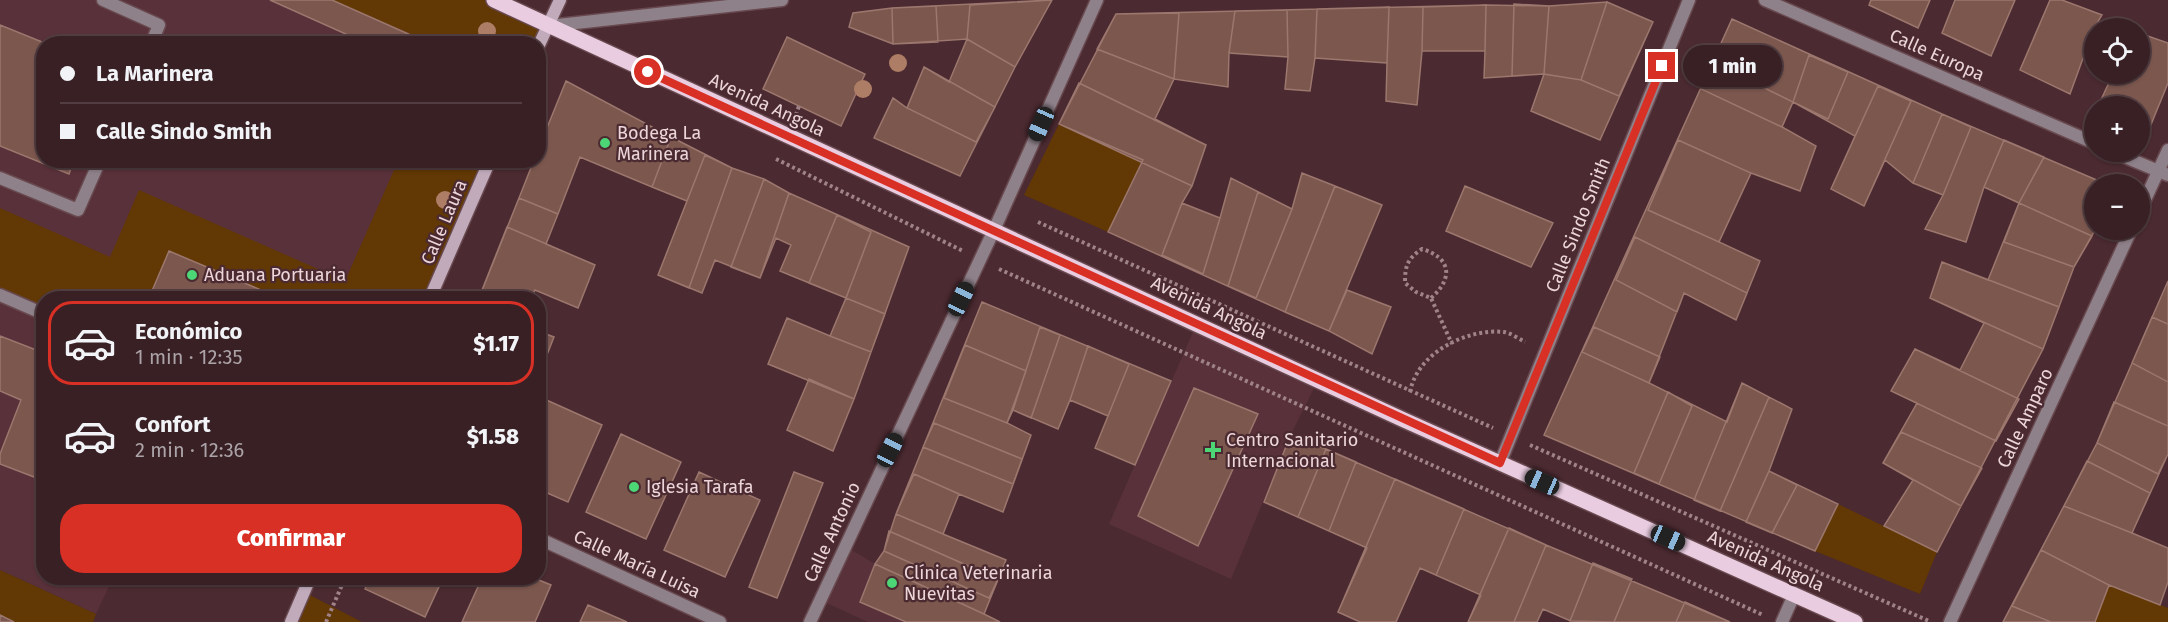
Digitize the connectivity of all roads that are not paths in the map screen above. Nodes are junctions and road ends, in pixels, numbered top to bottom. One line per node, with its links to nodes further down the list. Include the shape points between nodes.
1 (103, 0): 9 (street, via 159,25)
2 (495, 0): 8 (main road, Avenida Angola)
3 (560, 0): 8 (street)
4 (782, 0): 8 (street)
5 (1097, 0): 19 (street, Calle Antonio)
6 (1689, 0): 24 (street, Calle Sindo Smith)
7 (1765, 0): 11 (street, Calle Europa)
8 (548, 26): 10 (street); 19 (main road, Avenida Angola)
9 (154, 36)
10 (543, 36)
11 (2084, 139)
12 (2168, 150): 16 (street)
13 (2137, 162): 16 (street)
14 (96, 168): 17 (street, via 78,210)
15 (487, 168): 21 (street, Calle Laura)
16 (2163, 173): 18 (street)
17 (1, 181)
18 (2150, 195)
19 (994, 230): 24 (main road, Avenida Angola); 30 (street, Calle Antonio)
20 (2126, 240): 33 (street, Calle Amparo)
21 (433, 291)
22 (0, 295): 23 (street)
23 (36, 311)
24 (1500, 463): 27 (main road, Avenida Angola)
25 (546, 542): 29 (street, Calle María Luisa)
26 (307, 585): 28 (street)
27 (1794, 595): 31 (street); 32 (main road, Avenida Angola)
28 (291, 622)
29 (720, 622)
30 (810, 622)
31 (1782, 622)
32 (1855, 622)
33 (1950, 622)

